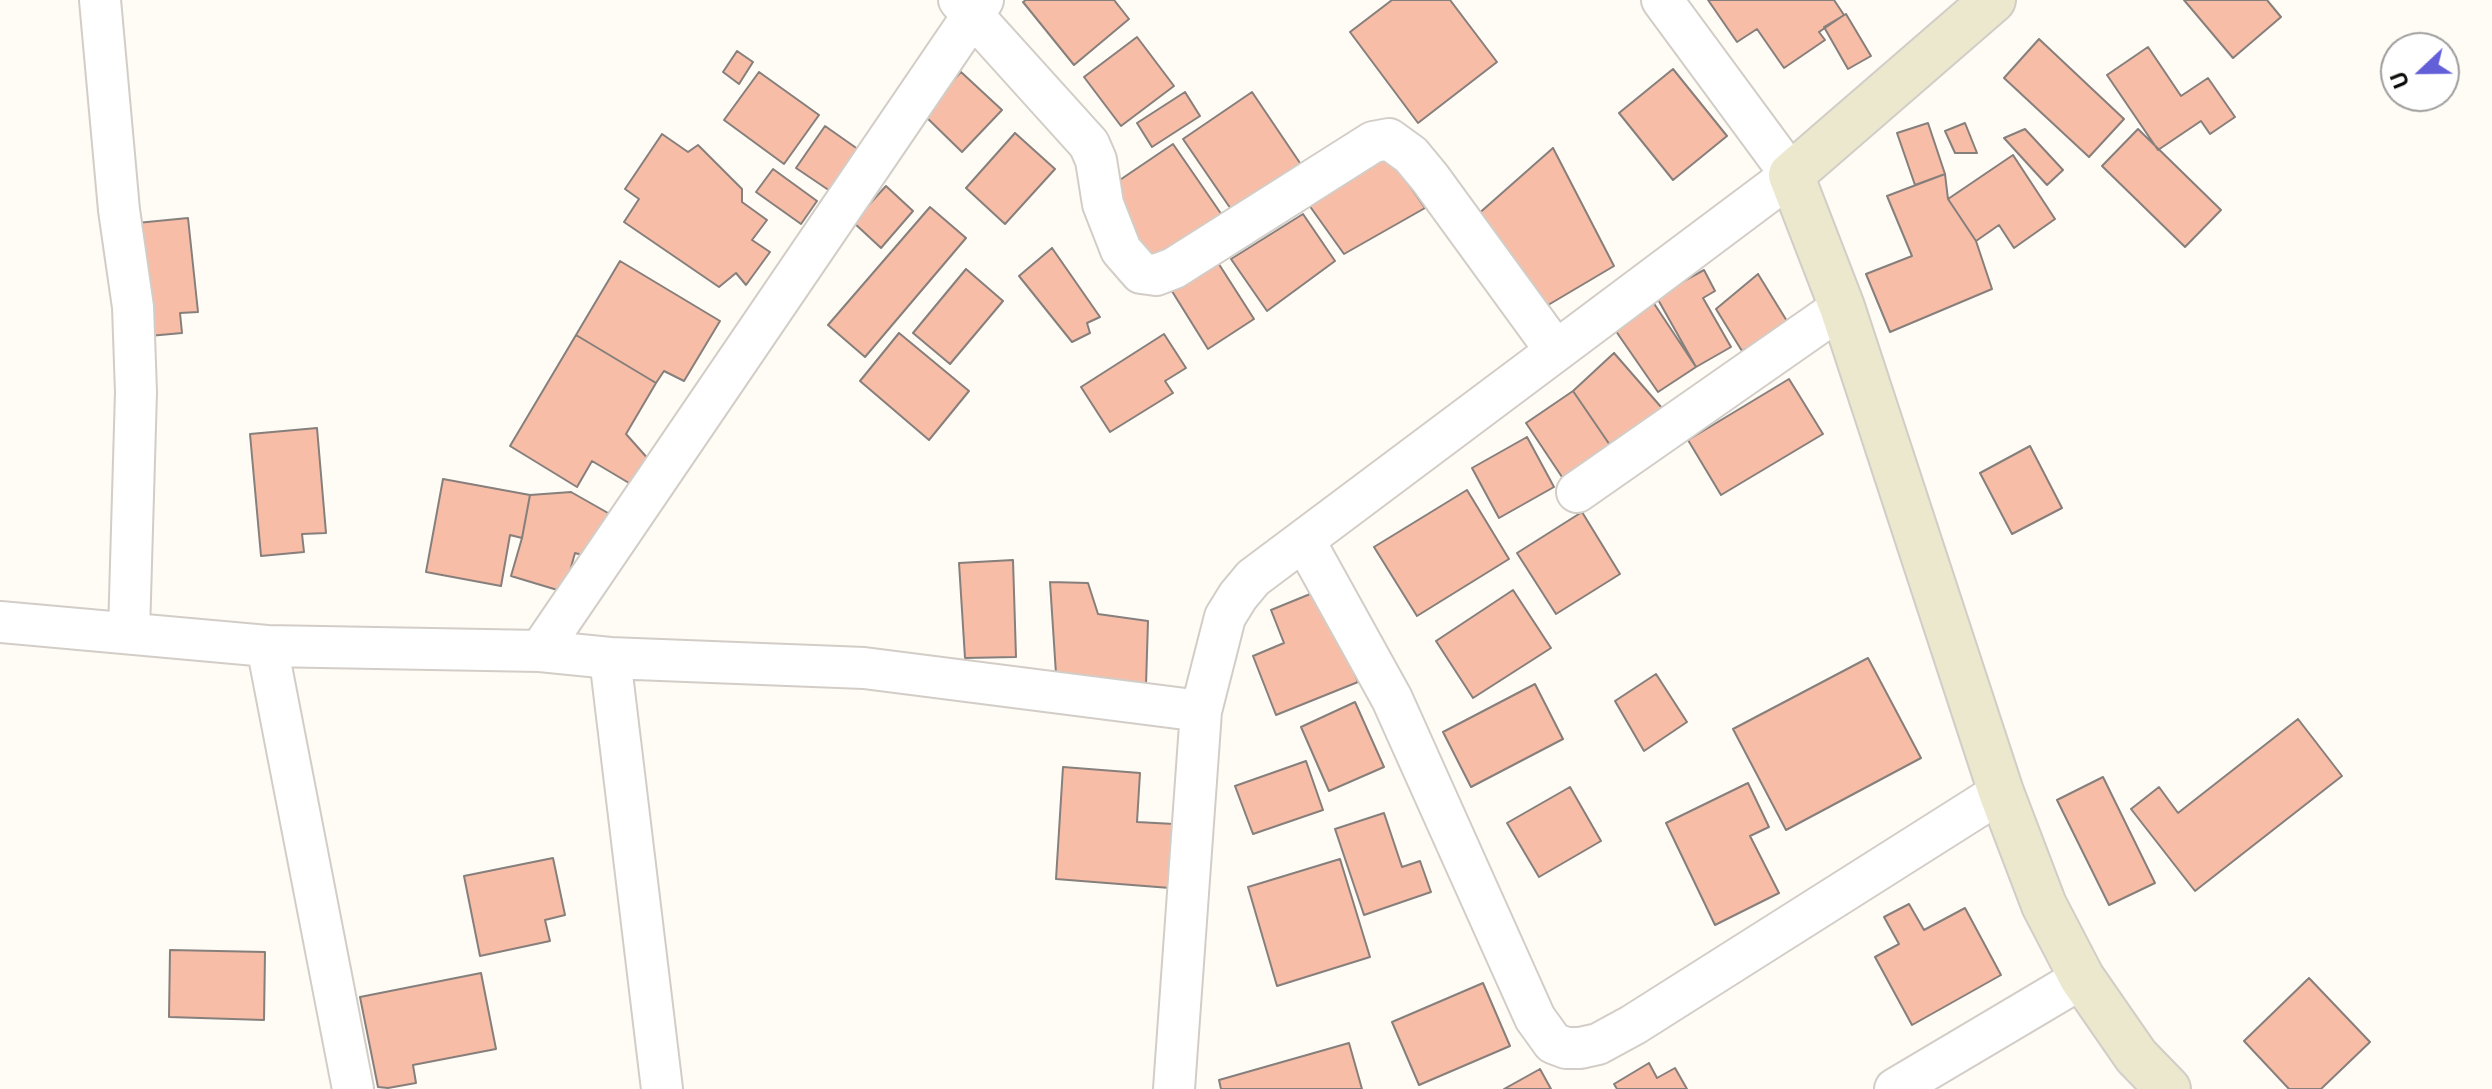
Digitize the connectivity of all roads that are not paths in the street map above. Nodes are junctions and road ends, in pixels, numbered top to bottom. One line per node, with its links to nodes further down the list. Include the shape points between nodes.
1 (100, 0): 11 (street, via 133,307 136,392)
2 (1662, 0): 5 (street)
3 (1993, 0): 5 (street)
4 (971, 5): 7 (street, via 1089,144 1121,250 1141,273 1156,275 1174,268 1373,142 1389,139 1430,178); 13 (street)
5 (1791, 175): 6 (street); 7 (street)
6 (1842, 307): 8 (street); 16 (street)
7 (1556, 351): 9 (street)
8 (1577, 492)
9 (1304, 540): 15 (street, via 1253,578 1225,617); 16 (street, via 1392,699 1535,1018 1553,1043 1566,1048 1598,1044 1633,1025)
10 (0, 622): 11 (street)
11 (129, 632): 12 (street)
12 (267, 646): 13 (street); 18 (street)
13 (540, 651): 14 (street)
14 (610, 658): 15 (street, via 864,668); 19 (street)
15 (1201, 711): 20 (street)
16 (2001, 792): 17 (street, via 2044,905)
17 (2082, 978): 21 (street); 22 (street, via 2136,1056)
18 (353, 1089)
19 (662, 1089)
20 (1174, 1089)
21 (1895, 1089)
22 (2168, 1089)

